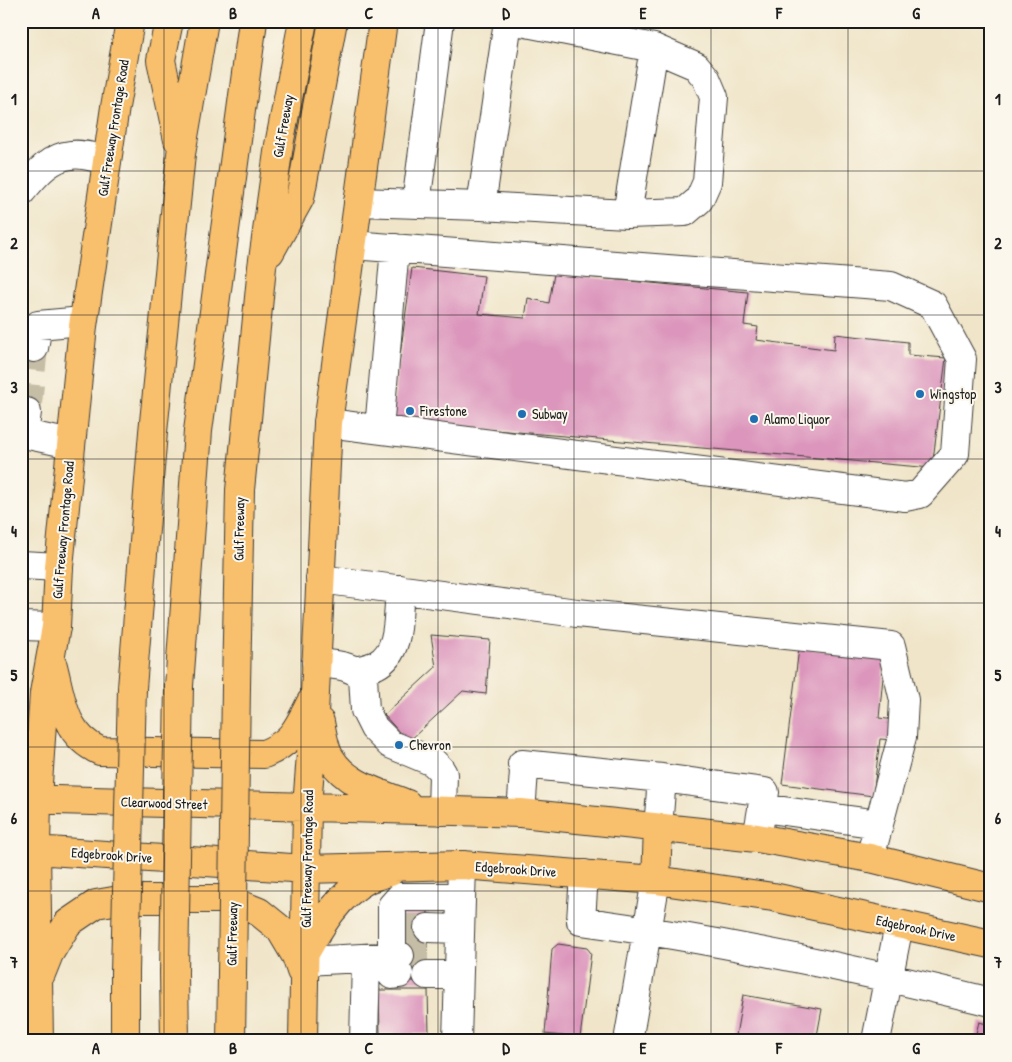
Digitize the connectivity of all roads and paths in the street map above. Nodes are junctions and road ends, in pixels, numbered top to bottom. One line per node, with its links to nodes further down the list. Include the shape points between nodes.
1 (130, 21): 13 (main road, Gulf Freeway Frontage Road)
2 (169, 21): 12 (main road, via 162,60)
3 (204, 21): 12 (main road)
4 (253, 21): 73 (main road, bridge, via 198,431 179,686)
5 (303, 21): 21 (main road, Gulf Freeway, via 279,146)
6 (333, 21): 21 (main road, via 300,198)
7 (384, 21): 15 (main road, Gulf Freeway Frontage Road)
8 (440, 21): 16 (lane)
9 (508, 21): 17 (lane)
10 (516, 21): 11 (lane)
11 (654, 48): 18 (lane); 18 (lane, via 696,66 706,78 714,97 708,182 699,200 685,212)
12 (181, 154): 72 (main road, bridge, via 152,432 132,688)
13 (107, 160): 14 (lane, via 72,154 42,168); 22 (main road, Gulf Freeway Frontage Road)
14 (21, 192)
15 (358, 202): 16 (lane); 19 (main road, Gulf Freeway Frontage Road)
16 (416, 204): 17 (lane)
17 (481, 206): 18 (lane)
18 (627, 214)
19 (352, 245): 20 (lane); 25 (main road, Gulf Freeway Frontage Road)
20 (395, 248): 26 (lane); 26 (lane, via 891,286 933,305 962,359 955,454 920,494 905,497)
21 (262, 267): 74 (main road, Gulf Freeway, bridge, via 240,490)
22 (83, 321): 23 (lane); 27 (main road, Gulf Freeway Frontage Road)
23 (36, 336)
24 (26, 412): 27 (lane, via 24,434)
25 (328, 424): 26 (lane); 30 (main road, Gulf Freeway Frontage Road)
26 (379, 429)
27 (71, 444): 29 (main road, Gulf Freeway Frontage Road)
28 (21, 565): 29 (lane)
29 (59, 567): 33 (main road, Gulf Freeway Frontage Road)
30 (320, 579): 31 (lane); 35 (main road, Gulf Freeway Frontage Road)
31 (400, 589): 36 (lane, via 395,643 388,657 376,665); 45 (lane, via 577,613 891,646 904,700 902,737)
32 (21, 626): 33 (lane)
33 (56, 627): 34 (main road, Gulf Freeway Frontage Road)
34 (51, 655): 37 (main road, via 73,730 88,746 100,752 264,754 281,747 295,732); 38 (main road, via 38,681); 40 (main road, Gulf Freeway Frontage Road)
35 (316, 663): 36 (lane, via 344,666); 37 (main road, Gulf Freeway Frontage Road)
36 (356, 671): 43 (lane, via 363,677 365,710 374,728 390,744 440,768 443,774)
37 (315, 694): 41 (main road, Gulf Freeway Frontage Road); 43 (main road, via 330,759 348,779)
38 (21, 742)
39 (662, 778): 42 (lane, via 765,792); 44 (lane, via 522,764); 46 (lane)
40 (29, 799): 41 (main road, Clearwood Street); 48 (main road, Gulf Freeway Frontage Road)
41 (306, 807): 43 (main road); 52 (main road, Gulf Freeway Frontage Road)
42 (762, 808): 45 (lane); 47 (lane)
43 (433, 811): 44 (main road)
44 (521, 813): 46 (main road)
45 (879, 824): 49 (lane)
46 (658, 828): 47 (main road); 54 (main road)
47 (757, 838): 49 (main road)
48 (29, 849): 52 (main road, Edgebrook Drive); 62 (main road, Gulf Freeway Frontage Road)
49 (870, 858): 55 (main road)
50 (462, 865): 51 (main road, Edgebrook Drive); 53 (main road, Edgebrook Drive); 56 (lane)
51 (407, 867): 52 (main road, Edgebrook Drive); 67 (main road, via 369,878 345,895 323,922)
52 (306, 869): 67 (main road, Gulf Freeway Frontage Road)
53 (584, 874): 54 (main road, Edgebrook Drive); 61 (lane, via 581,922)
54 (656, 880): 58 (main road, Edgebrook Drive, via 773,897); 61 (lane)
55 (991, 888)
56 (461, 898): 60 (lane); 64 (lane, via 400,897 392,906 396,928)
57 (21, 902): 62 (main road)
58 (899, 925): 63 (main road, Edgebrook Drive); 68 (lane)
59 (428, 928): 60 (lane)
60 (459, 929): 66 (lane)
61 (648, 930): 68 (lane); 78 (lane)
62 (37, 933): 69 (main road, Gulf Freeway Frontage Road)
63 (991, 944)
64 (389, 961): 67 (lane); 76 (lane)
65 (427, 965): 66 (lane)
66 (458, 965): 77 (lane)
67 (304, 966): 69 (main road, via 280,929 259,912 227,899 125,899 96,904 68,923); 75 (main road, Gulf Freeway Frontage Road)
68 (889, 977): 70 (lane); 79 (lane)
69 (38, 980): 71 (main road, Gulf Freeway Frontage Road)
70 (991, 1002)
71 (33, 1039)
72 (125, 1041)
73 (175, 1041)
74 (231, 1041)
75 (303, 1041)
76 (364, 1041)
77 (457, 1041)
78 (628, 1041)
79 (876, 1041)

